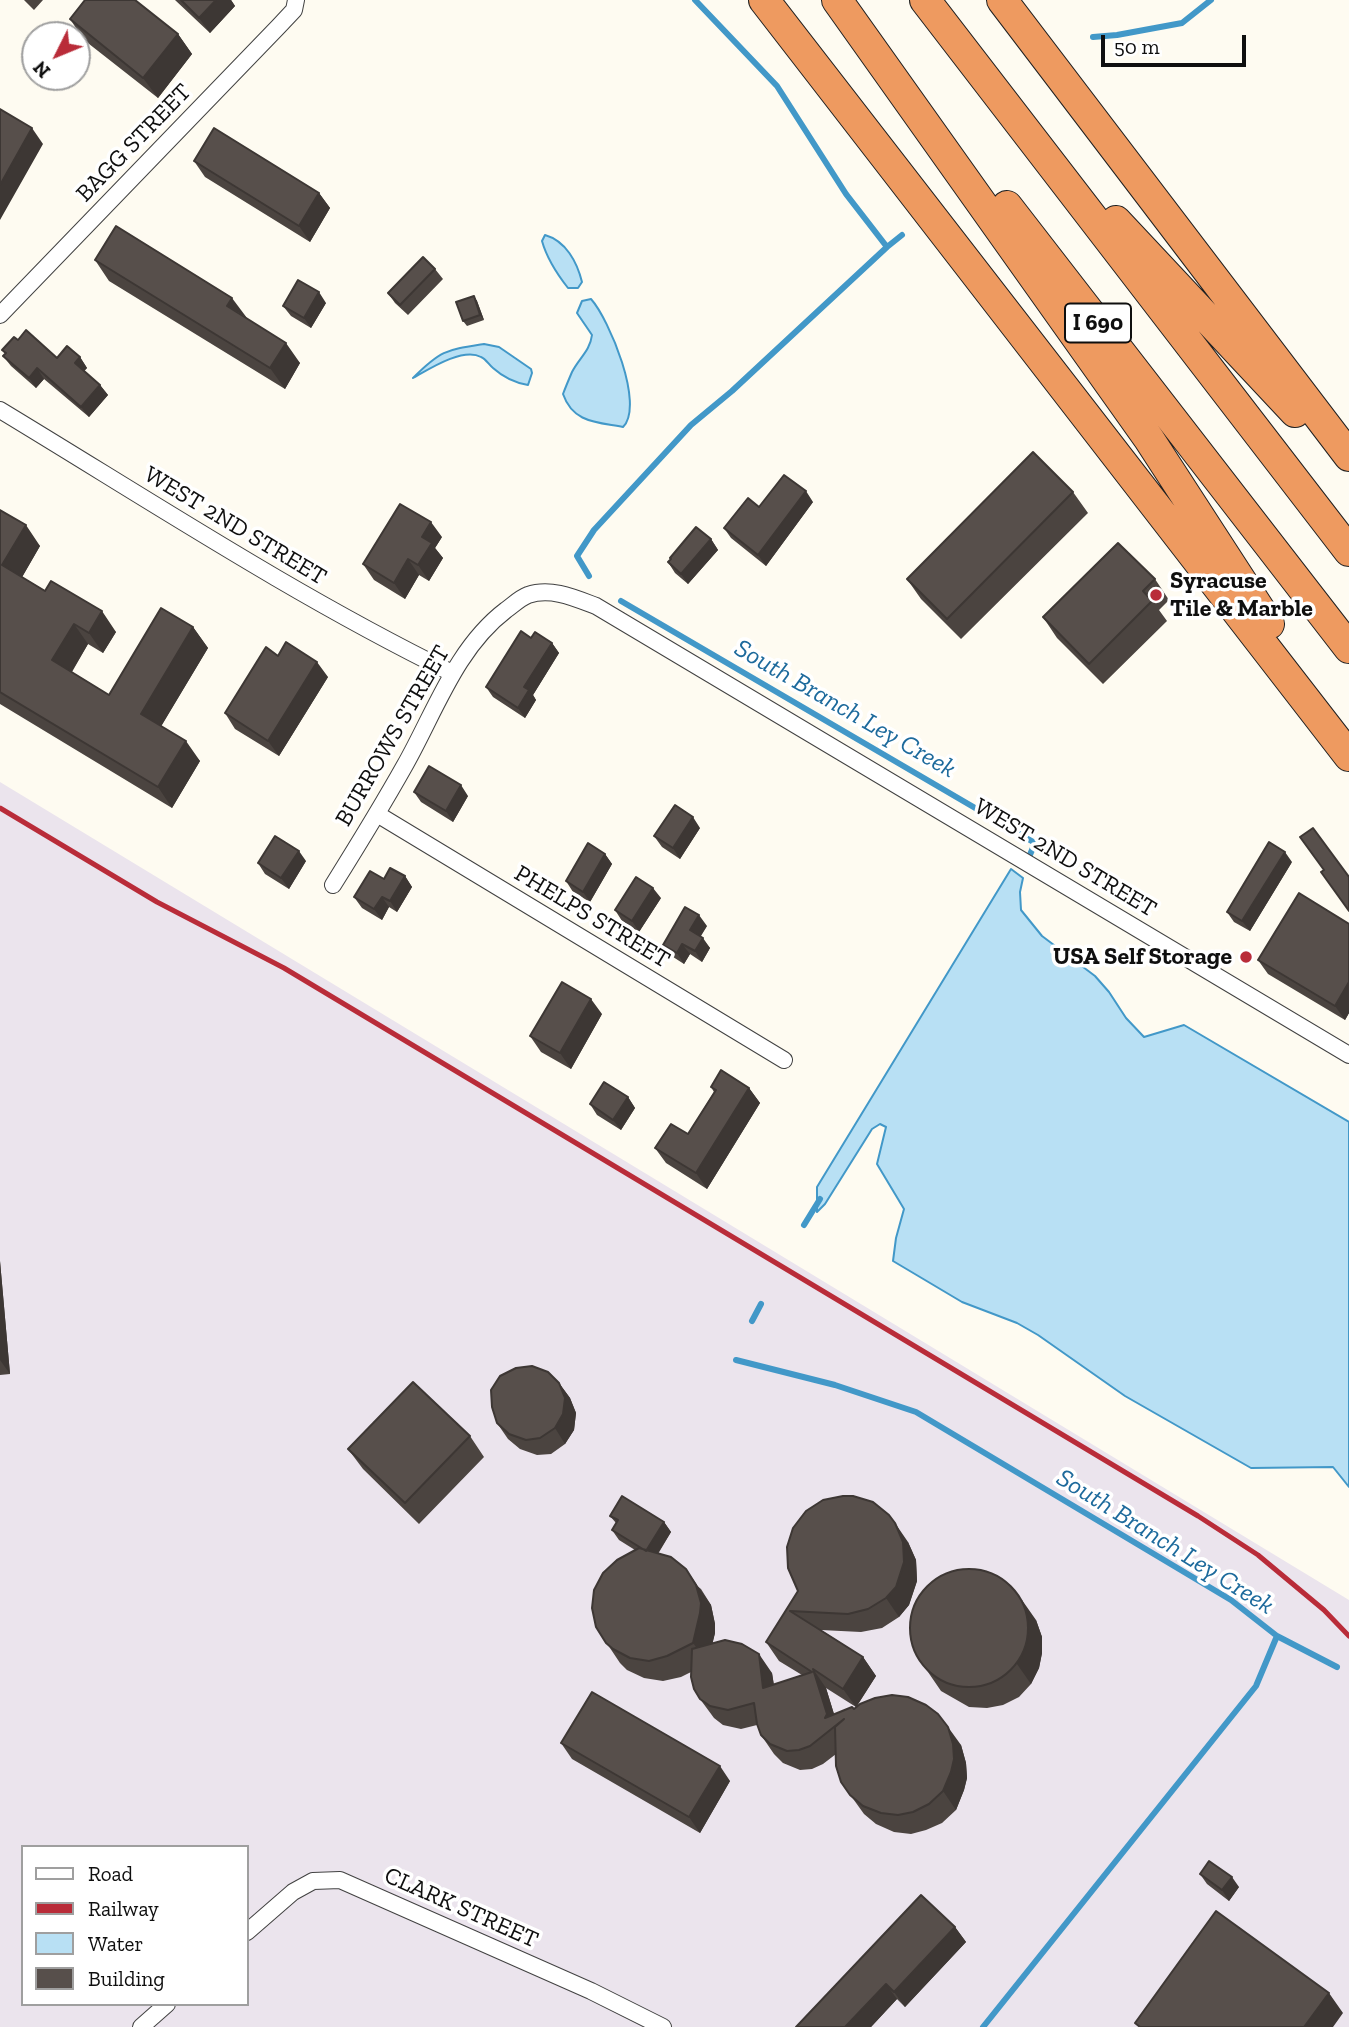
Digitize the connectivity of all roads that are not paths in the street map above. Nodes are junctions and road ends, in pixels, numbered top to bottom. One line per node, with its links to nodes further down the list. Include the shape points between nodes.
1 (296, 0): 8 (street, BAGG STREET, via 294,10 279,26)
2 (764, 0): 17 (highway)
3 (837, 0): 16 (highway, via 1149,439)
4 (844, 0): 14 (highway, I 690)
5 (925, 0): 7 (highway, I 690)
6 (1002, 0): 10 (highway)
7 (1014, 116): 11 (highway); 12 (highway, I 690)
8 (0, 315)
9 (0, 410): 15 (street, WEST 2ND STREET, via 319,604)
10 (1349, 456)
11 (1349, 472)
12 (1349, 551)
13 (534, 593): 15 (street, BURROWS STREET, via 492,620); 20 (street, WEST 2ND STREET, via 561,593 596,606)
14 (1349, 648)
15 (452, 674): 18 (street, BURROWS STREET)
16 (1349, 748)
17 (1349, 757)
18 (377, 814): 19 (street, BURROWS STREET); 21 (street, PHELPS STREET)
19 (333, 885)
20 (1349, 1055)
21 (784, 1060)
22 (248, 1931): 25 (street, CLARK STREET, via 293,1892 313,1881 340,1880)
23 (165, 2006): 24 (street)
24 (141, 2027)
25 (663, 2027)

